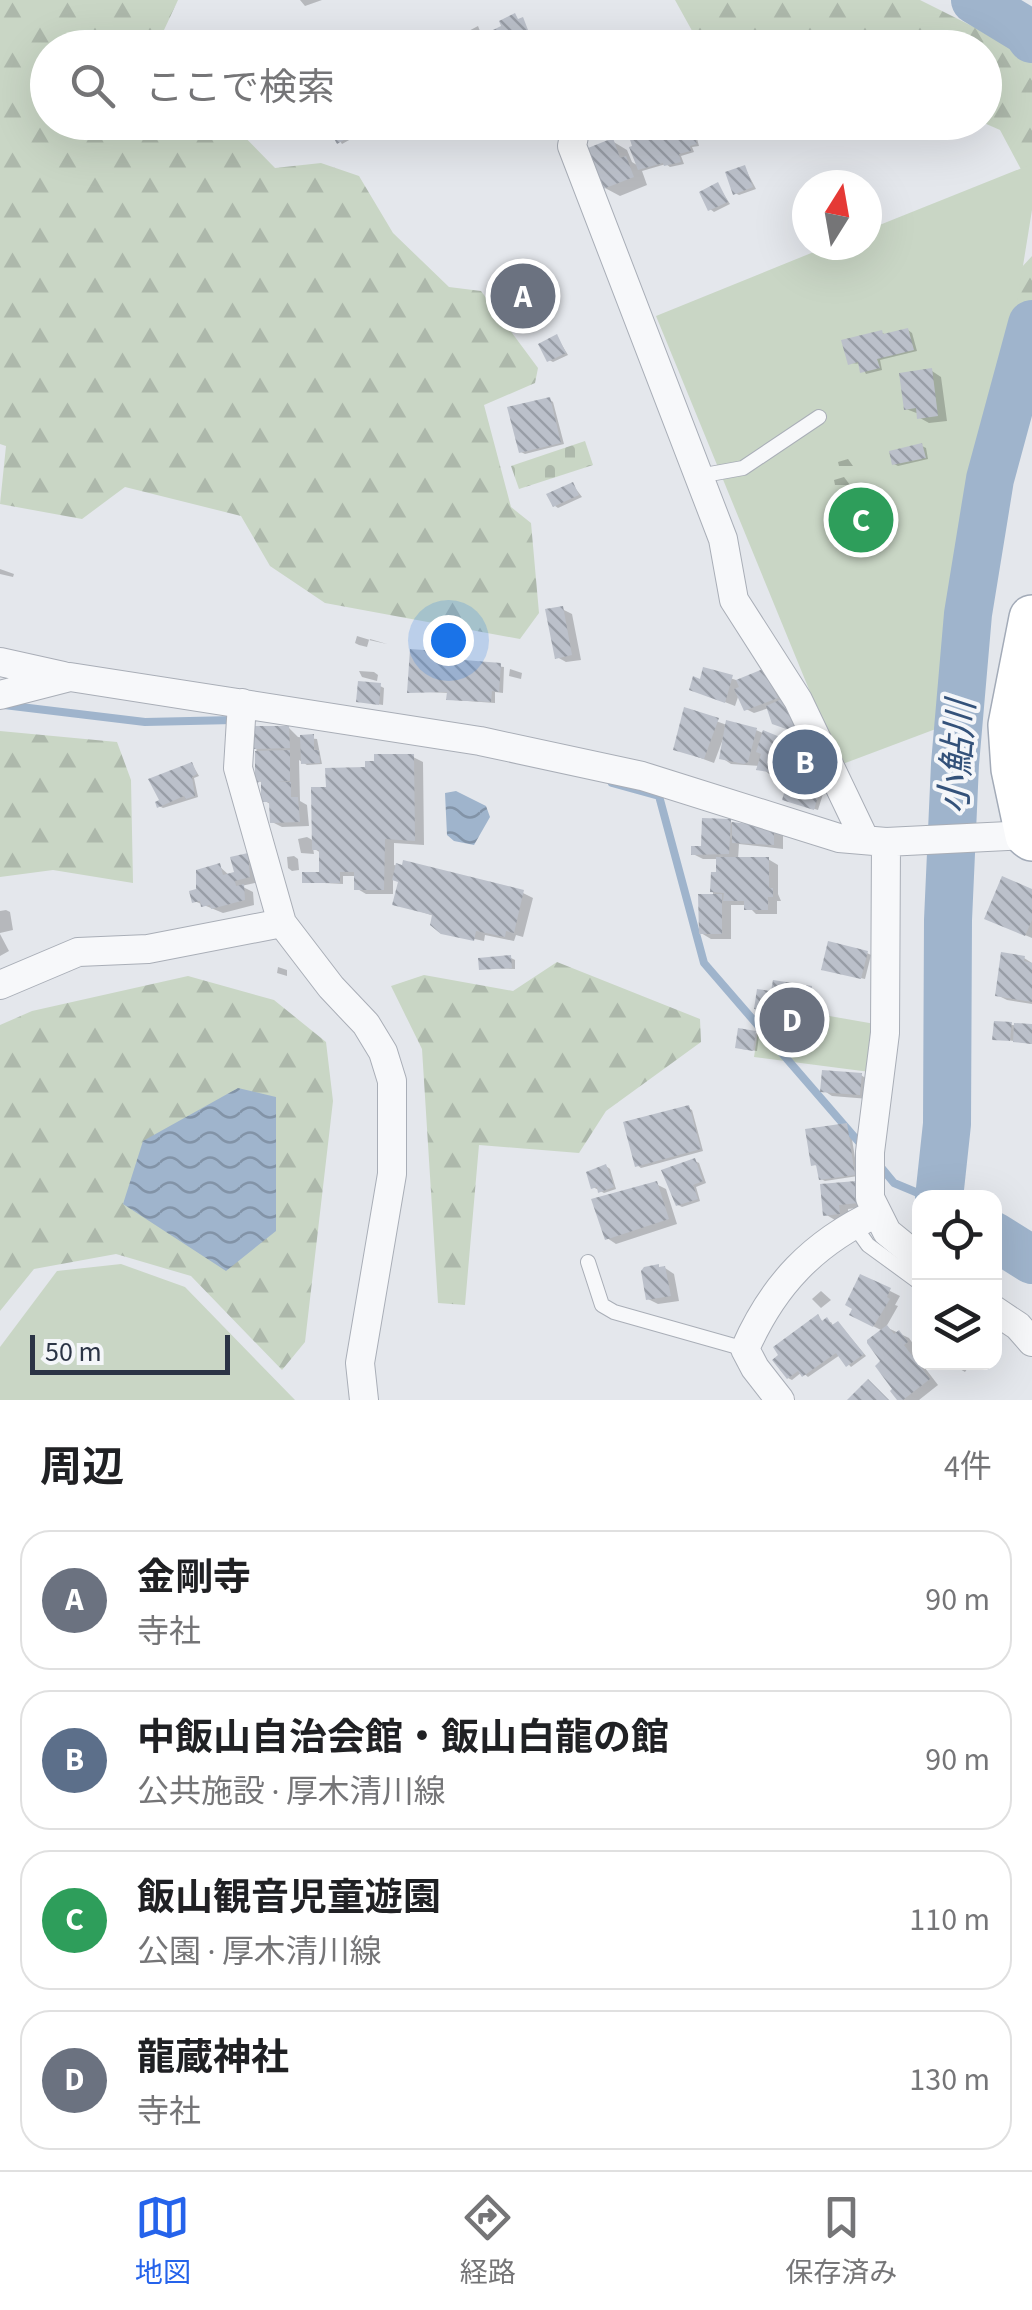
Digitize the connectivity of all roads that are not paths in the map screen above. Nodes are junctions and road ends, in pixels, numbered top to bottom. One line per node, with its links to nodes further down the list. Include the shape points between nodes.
1 (573, 140): 3 (street)
2 (819, 417): 3 (lane, via 743,468)
3 (699, 476): 10 (street, via 723,539 734,600)
4 (1032, 618): 9 (main road, via 1011,725)
5 (0, 662): 6 (street)
6 (70, 677): 7 (street); 8 (street)
7 (0, 696)
8 (242, 703): 10 (street, via 480,741 642,776 840,838); 11 (street, via 238,768)
9 (1019, 837): 10 (street)
10 (885, 841): 13 (street, via 886,1033)
11 (282, 923): 12 (street, via 148,950 78,952); 20 (street, via 366,1024 392,1081 392,1174 360,1363)
12 (0, 985)
13 (865, 1219): 14 (street); 16 (lane, via 868,1245); 19 (street, via 842,1229 778,1288)
14 (912, 1253)
15 (588, 1262): 19 (lane, via 602,1304 614,1312)
16 (916, 1280)
17 (1002, 1315): 18 (street)
18 (1032, 1342)
19 (745, 1349): 21 (street)
20 (364, 1400)
21 (780, 1400)

